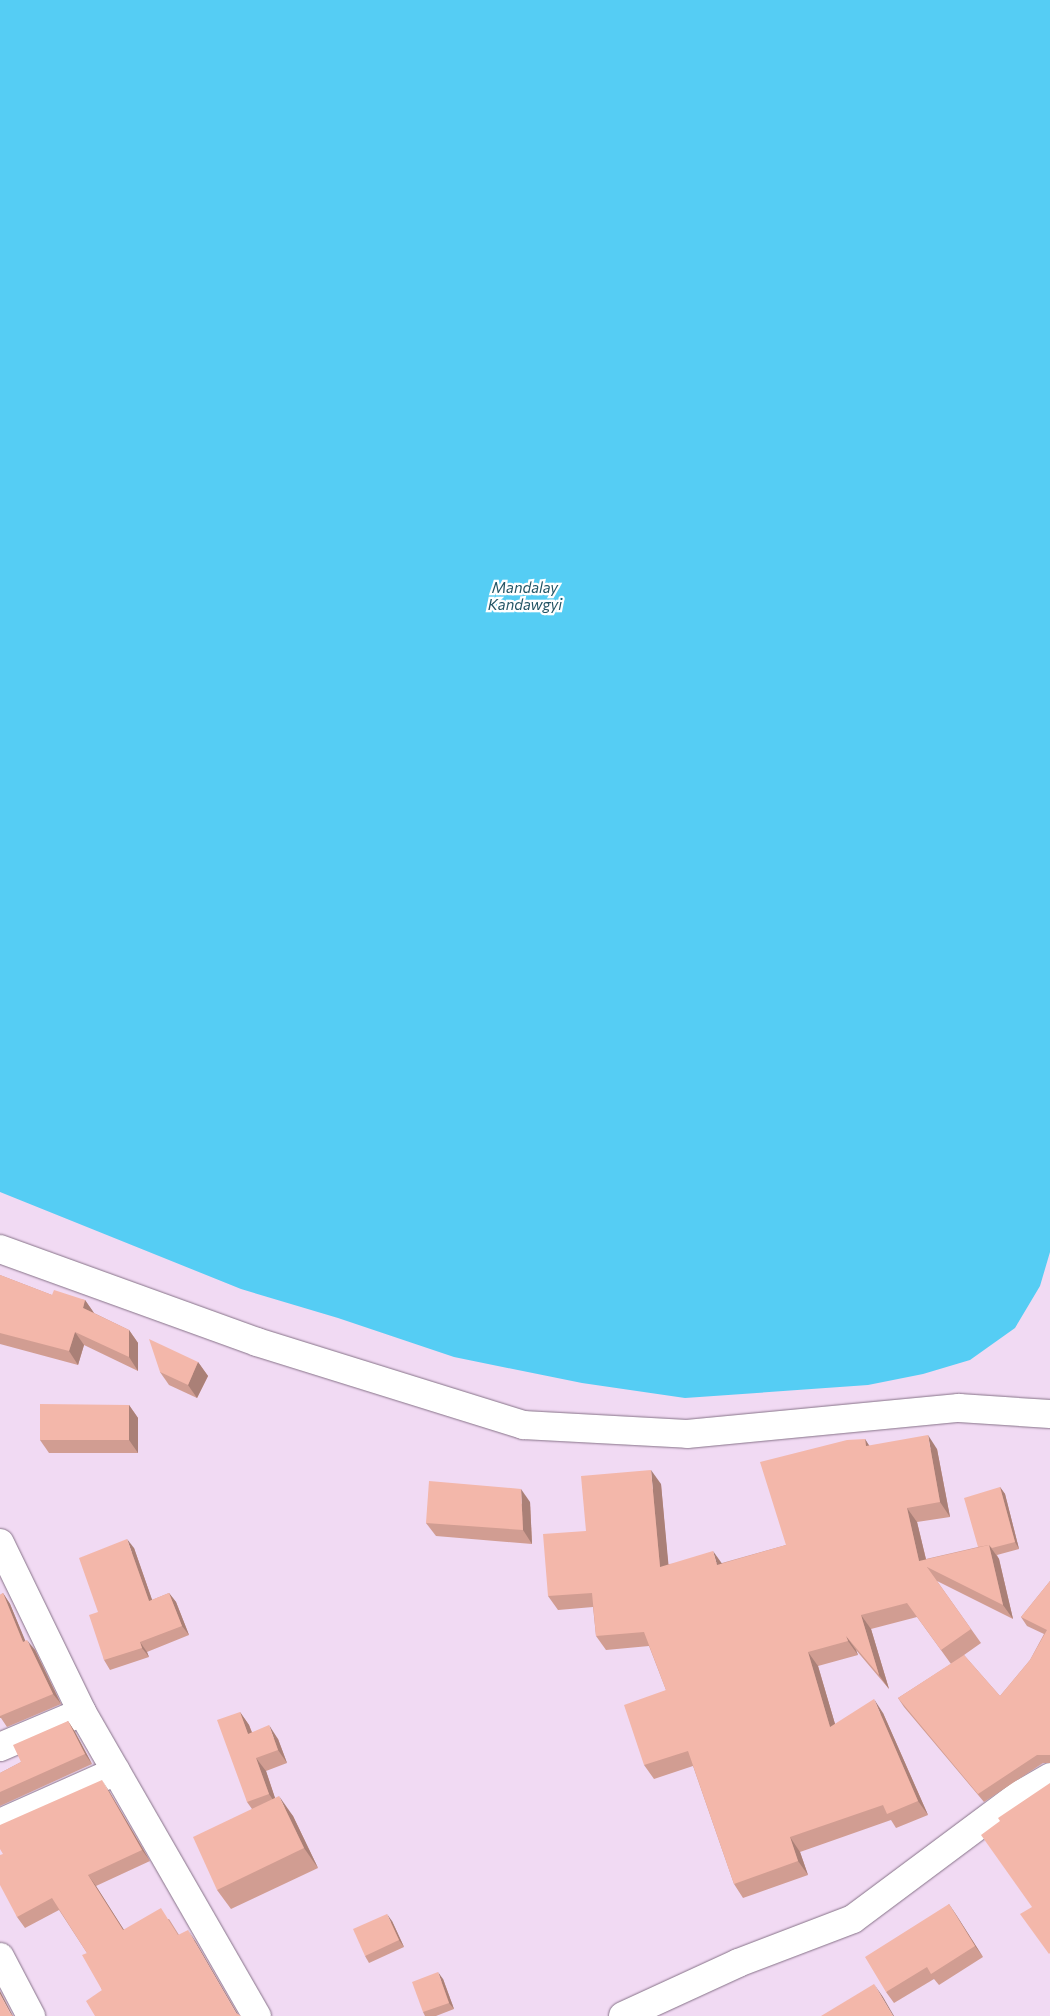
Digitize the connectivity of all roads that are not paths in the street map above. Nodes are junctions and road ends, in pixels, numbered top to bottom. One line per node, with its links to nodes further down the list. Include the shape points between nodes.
1 (0, 1249): 2 (street, via 257,1342 523,1425 687,1434 959,1408)
2 (1050, 1414)
3 (0, 1543): 4 (street)
4 (9, 1580): 5 (street)
5 (82, 1712): 6 (street); 7 (street)
6 (0, 1747)
7 (116, 1771): 9 (street); 12 (street)
8 (1050, 1777): 13 (street, via 853,1919 738,1963)
9 (0, 1824)
10 (0, 1957): 11 (street)
11 (32, 2016)
12 (257, 2016)
13 (623, 2016)

